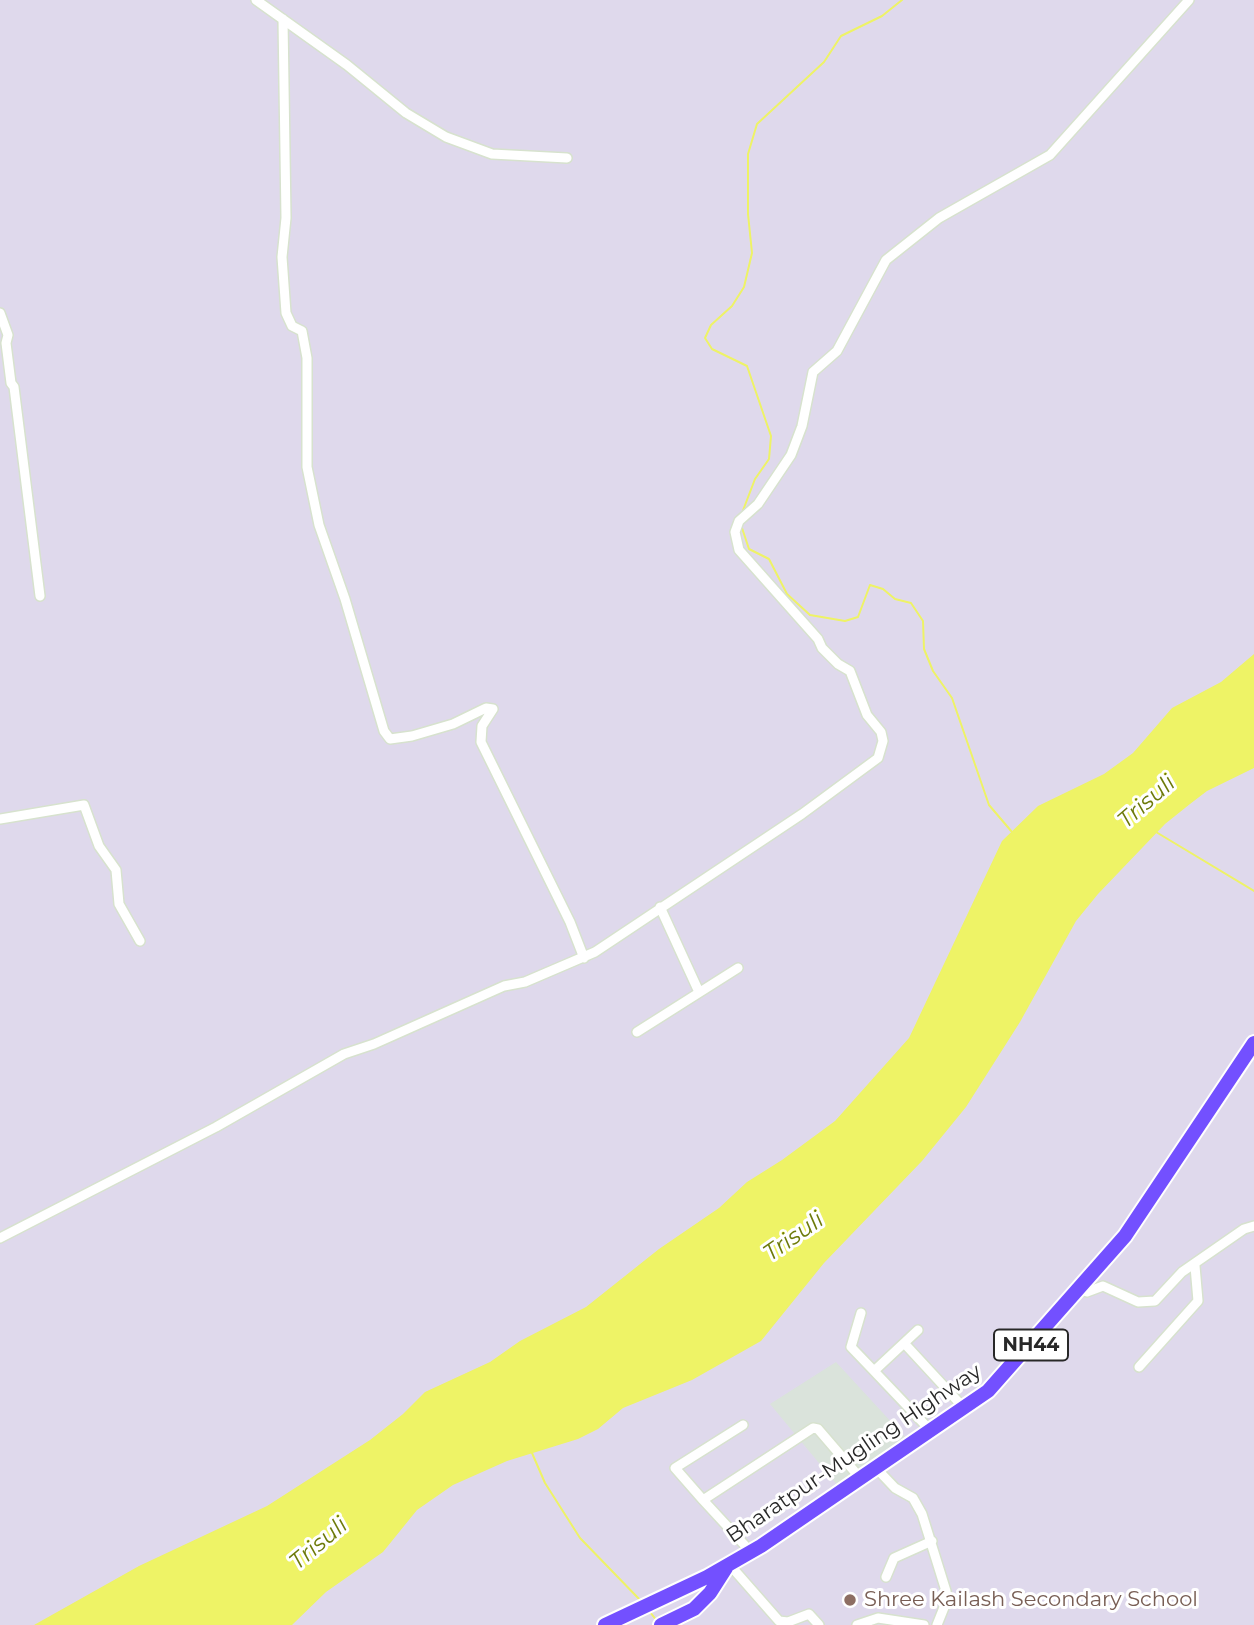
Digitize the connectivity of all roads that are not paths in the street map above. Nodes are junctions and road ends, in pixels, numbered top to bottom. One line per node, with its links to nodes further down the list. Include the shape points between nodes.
1 (1189, 0): 8 (street, via 1050,155 939,218 886,260 836,351 813,372 791,454 758,504 739,521 736,541 822,648 850,671 867,715 881,732 880,752 872,764 803,814)
2 (264, 2): 3 (street)
3 (283, 19): 4 (street, via 406,113 446,137 492,154); 10 (street, via 286,218 282,257 286,313 292,326 302,331 307,358 307,467 319,525 384,731 390,739 412,736 493,709 482,726 481,742)
4 (567, 158)
5 (0, 313): 6 (street, via 8,335)
6 (40, 596)
7 (0, 819): 9 (street, via 84,805 99,846 116,870 119,904)
8 (660, 907): 10 (street); 12 (street)
9 (140, 941)
10 (584, 958): 16 (street, via 503,986 344,1054 225,1122)
11 (738, 968): 12 (street)
12 (699, 992): 13 (street)
13 (637, 1032)
14 (1254, 1043): 18 (highway, Bharatpur-Mugling Highway / NH44, via 1154,1196)
15 (1254, 1226): 17 (street)
16 (0, 1237)
17 (1195, 1266): 18 (street, via 1182,1272 1161,1298 1148,1303 1103,1286 1087,1292); 22 (street, via 1198,1301)
18 (1076, 1289): 24 (highway, Bharatpur-Mugling Highway / NH44, via 1010,1368)
19 (861, 1313): 23 (street, via 851,1347)
20 (918, 1330): 21 (street)
21 (904, 1343): 23 (street); 24 (street)
22 (1139, 1367)
23 (874, 1371): 26 (street)
24 (964, 1408): 26 (highway, Bharatpur-Mugling Highway / NH44)
25 (743, 1425): 29 (street, via 675,1468)
26 (930, 1430): 27 (highway, Bharatpur-Mugling Highway / NH44)
27 (876, 1468): 28 (highway, Bharatpur-Mugling Highway / NH44); 30 (street, via 913,1499)
28 (861, 1479): 29 (street, via 813,1428); 31 (highway, Bharatpur-Mugling Highway / NH44)
29 (703, 1500): 31 (street)
30 (932, 1541): 33 (street, via 894,1558); 39 (street, via 947,1600)
31 (751, 1552): 32 (highway, Bharatpur-Mugling Highway / NH44)
32 (729, 1564): 34 (highway, Bharatpur-Mugling Highway / NH44); 35 (highway, Bharatpur-Mugling Highway / NH44, via 694,1609); 36 (street, via 779,1621 810,1614)
33 (886, 1577)
34 (611, 1622)
35 (661, 1625)
36 (819, 1625)
37 (857, 1625): 38 (street, via 878,1618)
38 (924, 1625)
39 (937, 1625)

